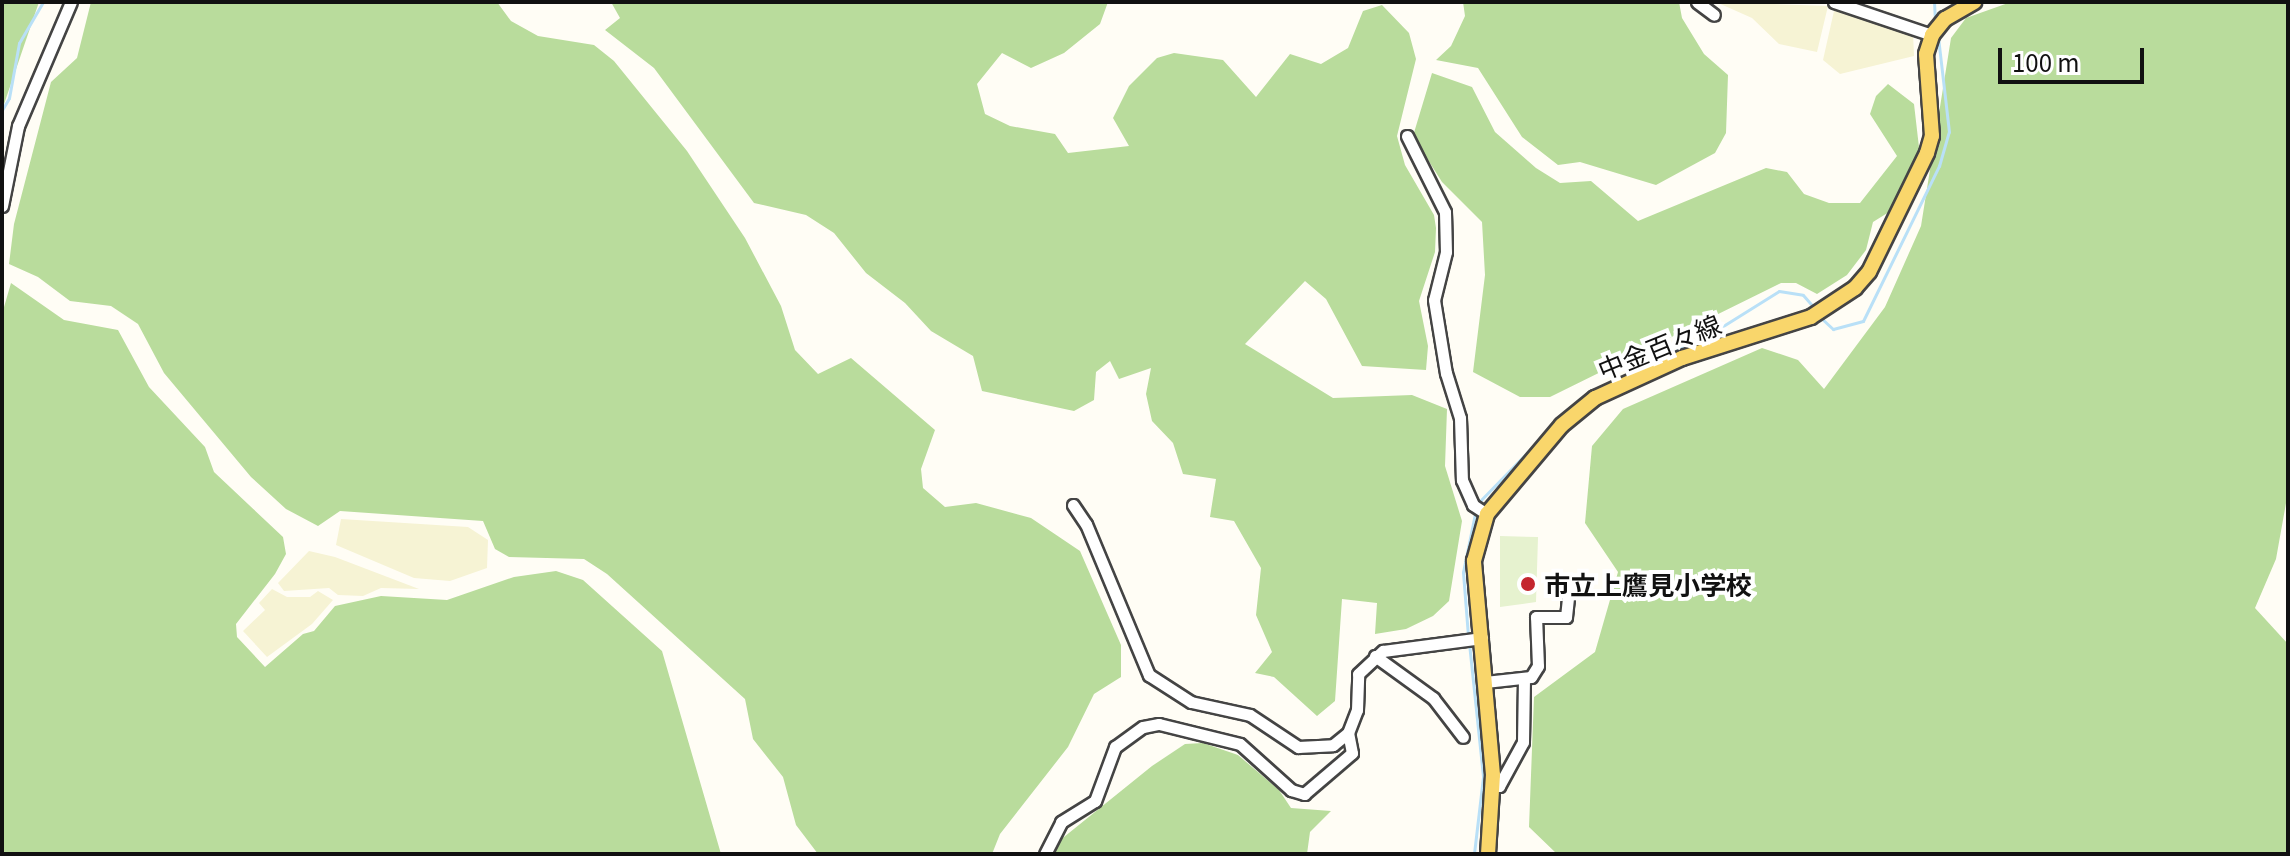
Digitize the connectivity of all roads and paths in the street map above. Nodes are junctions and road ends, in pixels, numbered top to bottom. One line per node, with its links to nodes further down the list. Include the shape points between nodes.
1 (71, 2): 8 (street, via 18,126)
2 (1699, 2): 5 (street)
3 (1834, 2): 6 (street)
4 (1974, 2): 6 (main road, via 1945,19)
5 (1714, 15)
6 (1932, 35): 10 (main road, 中金百々線, via 1926,54 1932,136 1869,272 1818,314 1682,358 1595,398)
7 (1407, 136): 10 (street, via 1445,212 1446,252 1434,300 1460,418 1462,480)
8 (2, 206)
9 (1073, 505): 16 (street, via 1086,524 1149,675 1191,702 1250,715 1298,747 1333,745)
10 (1481, 510): 12 (main road, 中金百々線, via 1474,561)
11 (1569, 586): 14 (street, via 1566,617 1536,617 1538,666)
12 (1479, 638): 13 (street, via 1397,646); 15 (main road, 中金百々線)
13 (1375, 656): 16 (street, via 1358,674 1357,710); 17 (street, via 1433,698)
14 (1524, 678): 15 (street); 18 (street, via 1523,742 1499,786)
15 (1485, 682): 18 (main road, 中金百々線)
16 (1348, 733): 19 (street, via 1352,753 1336,762 1311,792 1297,793 1240,744 1159,724 1143,727 1115,747 1095,801 1061,822)
17 (1463, 737)
18 (1493, 786): 20 (main road, 中金百々線)
19 (1045, 854)
20 (1488, 854)

